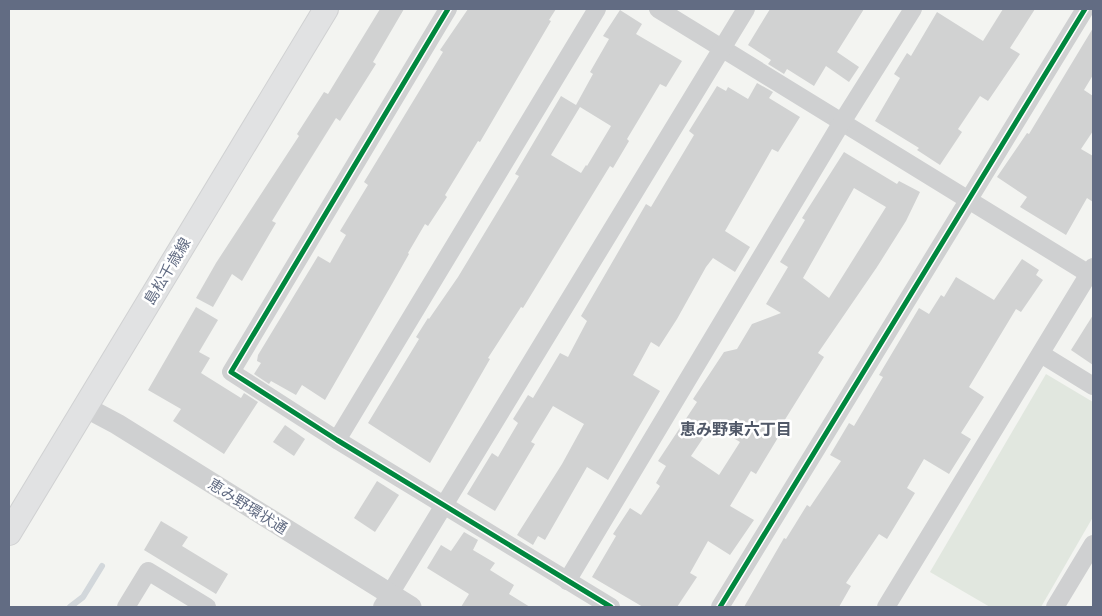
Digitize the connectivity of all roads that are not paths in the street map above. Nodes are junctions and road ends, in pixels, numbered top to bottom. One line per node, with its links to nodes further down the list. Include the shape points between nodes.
1 (326, 9): 14 (main road, 島松千歳線)
2 (448, 9): 15 (street, via 231,372)
3 (597, 9): 15 (street)
4 (658, 9): 8 (street)
5 (746, 9): 8 (street)
6 (914, 9): 9 (street)
7 (1085, 9): 10 (street)
8 (722, 47): 9 (street); 16 (street)
9 (842, 122): 10 (street); 19 (street)
10 (968, 199): 11 (street); 25 (street)
11 (1091, 270): 12 (street)
12 (1042, 354): 13 (street); 26 (street)
13 (1093, 386)
14 (85, 407): 17 (main road, 島松千歳線); 20 (street, 恵み野環状通, via 117,424)
15 (337, 440): 16 (street)
16 (445, 506): 19 (street); 20 (street)
17 (9, 533)
18 (1093, 544): 27 (street)
19 (567, 580): 24 (street)
20 (386, 601): 23 (street, 恵み野環状通)
21 (126, 607): 22 (street, via 148,571)
22 (207, 607)
23 (411, 607)
24 (611, 607)
25 (720, 607)
26 (886, 607)
27 (1055, 607)

